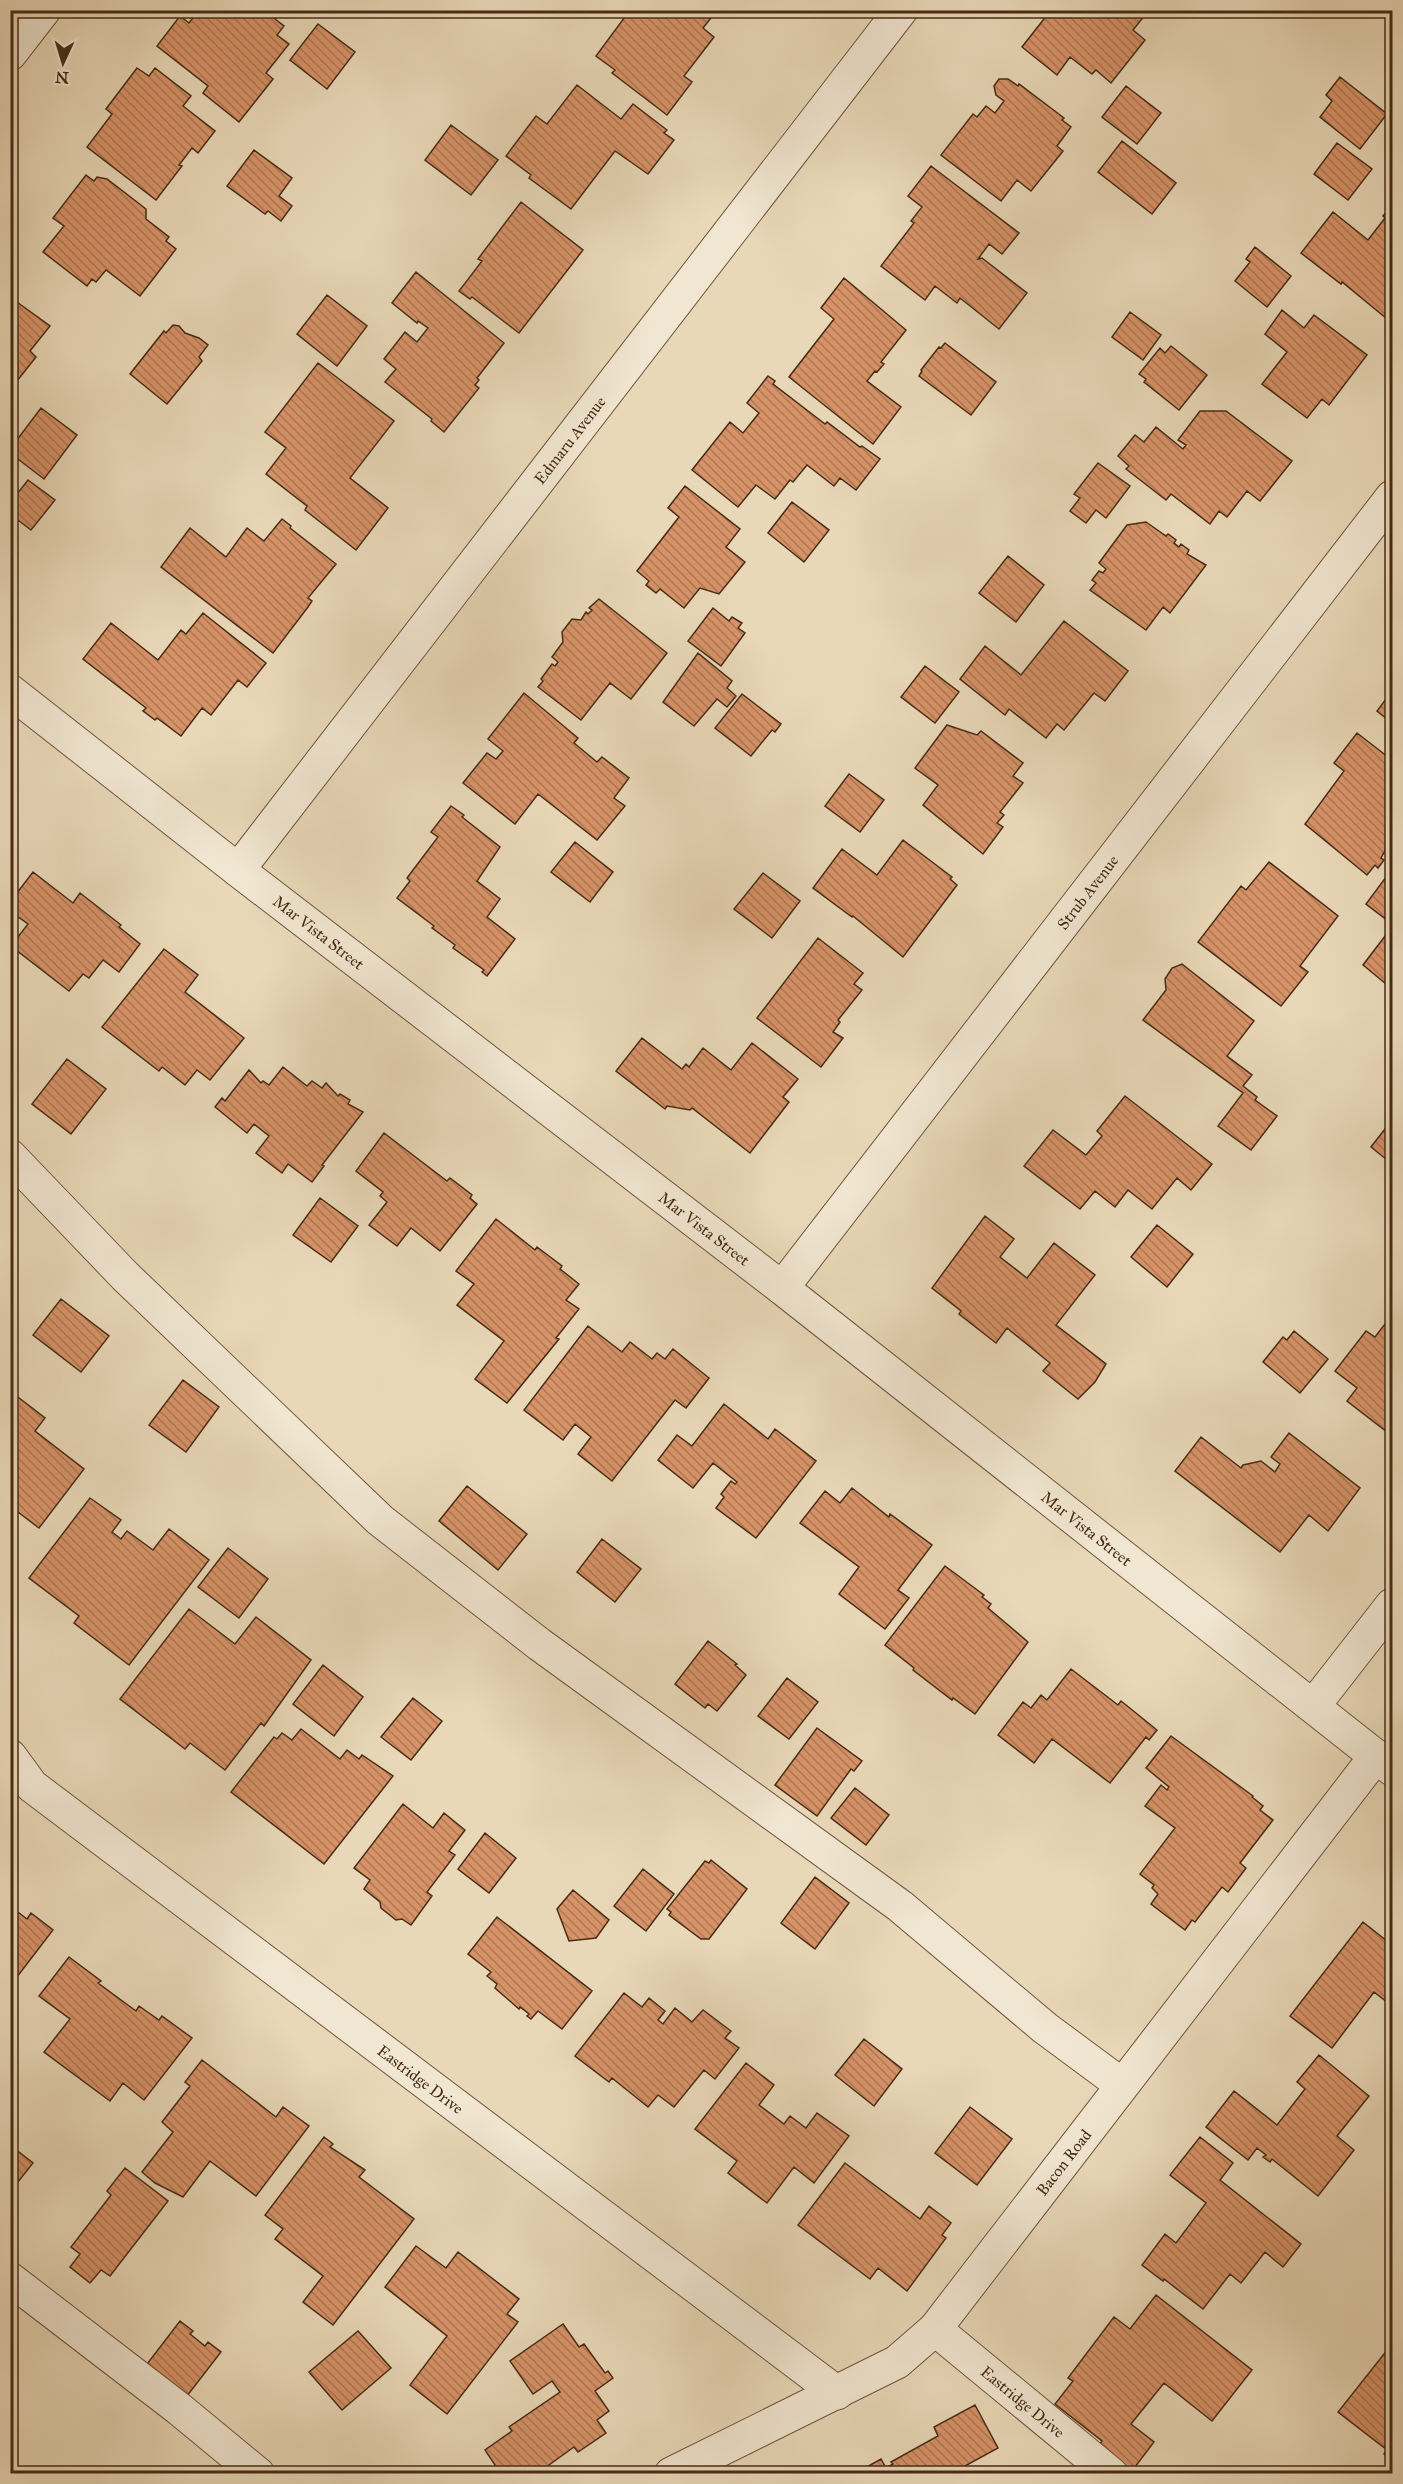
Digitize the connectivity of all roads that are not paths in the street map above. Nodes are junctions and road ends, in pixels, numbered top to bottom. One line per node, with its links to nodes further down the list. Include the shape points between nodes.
1 (44, 10): 3 (street)
2 (901, 10): 6 (street, Edmaru Avenue)
3 (10, 54)
4 (1392, 497): 8 (street, Strub Avenue)
5 (10, 692): 6 (street, Mar Vista Street)
6 (238, 870): 8 (street, Mar Vista Street)
7 (10, 1156): 13 (street, via 125,1276 380,1520 539,1644 900,1906 1046,2028)
8 (782, 1288): 10 (street, Mar Vista Street)
9 (1392, 1605): 10 (street)
10 (1314, 1705): 12 (street, Mar Vista Street)
11 (10, 1756): 16 (street, Eastridge Drive, via 32,1786)
12 (1384, 1762): 13 (street, Bacon Road)
13 (1122, 2085): 15 (street, Bacon Road)
14 (10, 2279): 18 (street)
15 (935, 2329): 16 (street, Bacon Road, via 897,2362); 17 (street, Eastridge Drive)
16 (837, 2393): 19 (street, Bacon Road)
17 (1099, 2469)
18 (258, 2474)
19 (671, 2474)

